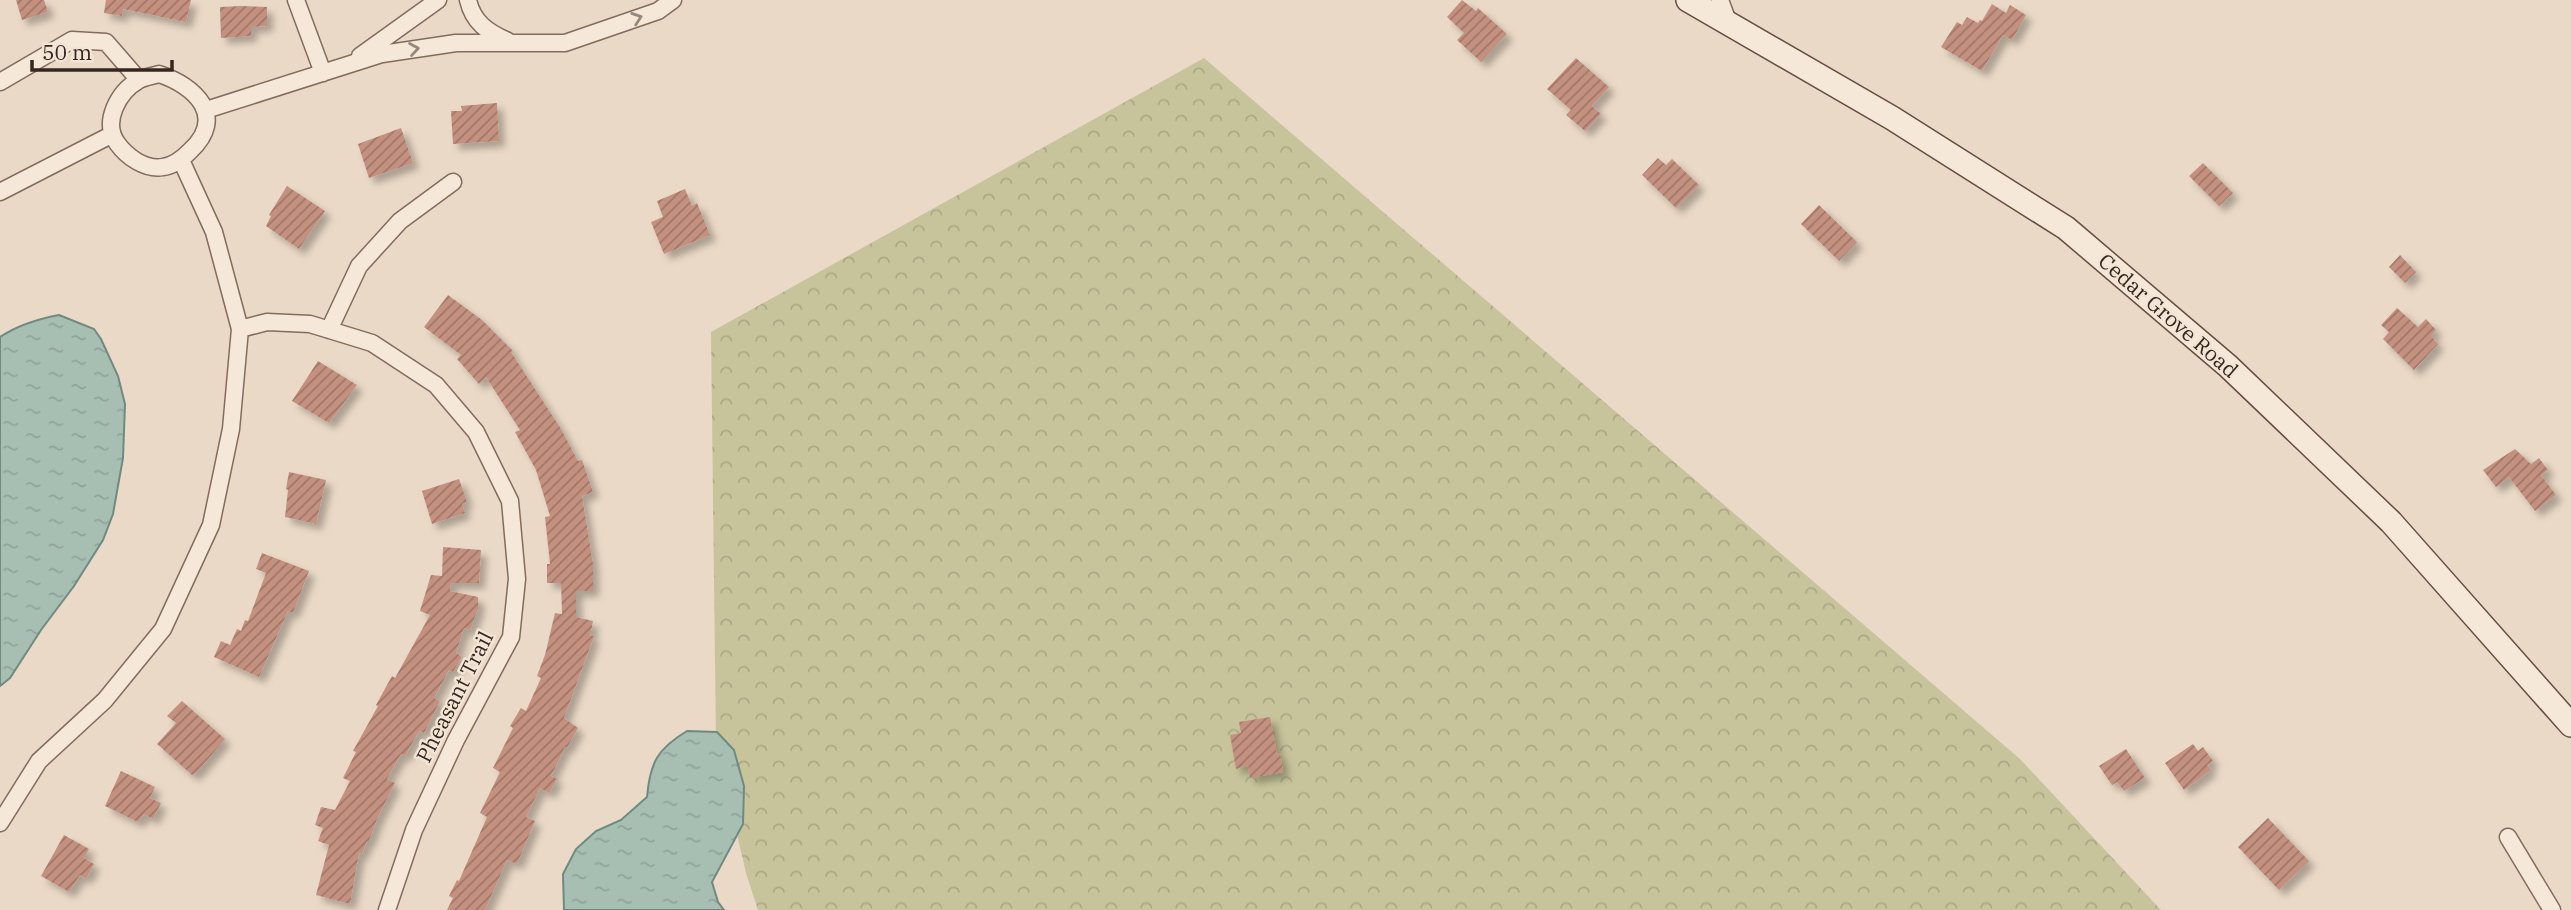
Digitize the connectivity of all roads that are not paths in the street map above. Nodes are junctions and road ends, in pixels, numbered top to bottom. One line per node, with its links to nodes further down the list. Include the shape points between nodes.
1 (296, 0): 10 (street)
2 (438, 0): 9 (street)
3 (468, 0): 8 (street, via 472,15 490,33)
4 (673, 0): 8 (street, one-way to 4, via 565,43 658,11)
5 (1688, 0): 7 (main road, Cedar Grove Road)
6 (1720, 0): 7 (street)
7 (1729, 24): 20 (main road, Cedar Grove Road, via 1892,118 2066,228 2228,366 2391,522)
8 (510, 43): 9 (street, one-way to 8, via 382,54 456,43)
9 (348, 65): 10 (street)
10 (323, 74): 13 (street)
11 (139, 80): 12 (street, via 106,42 72,40); 13 (street, via 159,74 178,81 196,93); 14 (street, via 120,95)
12 (0, 82)
13 (206, 110): 15 (street, via 200,142)
14 (111, 135): 15 (street, via 123,152 141,164 162,167); 17 (street)
15 (181, 160): 18 (street, via 214,232)
16 (453, 182): 19 (street, via 400,221 359,266)
17 (0, 192)
18 (240, 329): 19 (street, Pheasant Trail, via 267,322 310,324); 21 (street, via 231,429 211,525 163,629 105,699 39,761)
19 (329, 330): 23 (street, Pheasant Trail, via 372,343 436,385 476,432 510,501 517,579 511,636 414,830)
20 (2571, 725)
21 (0, 823)
22 (2508, 837): 24 (street)
23 (387, 910)
24 (2553, 910)

